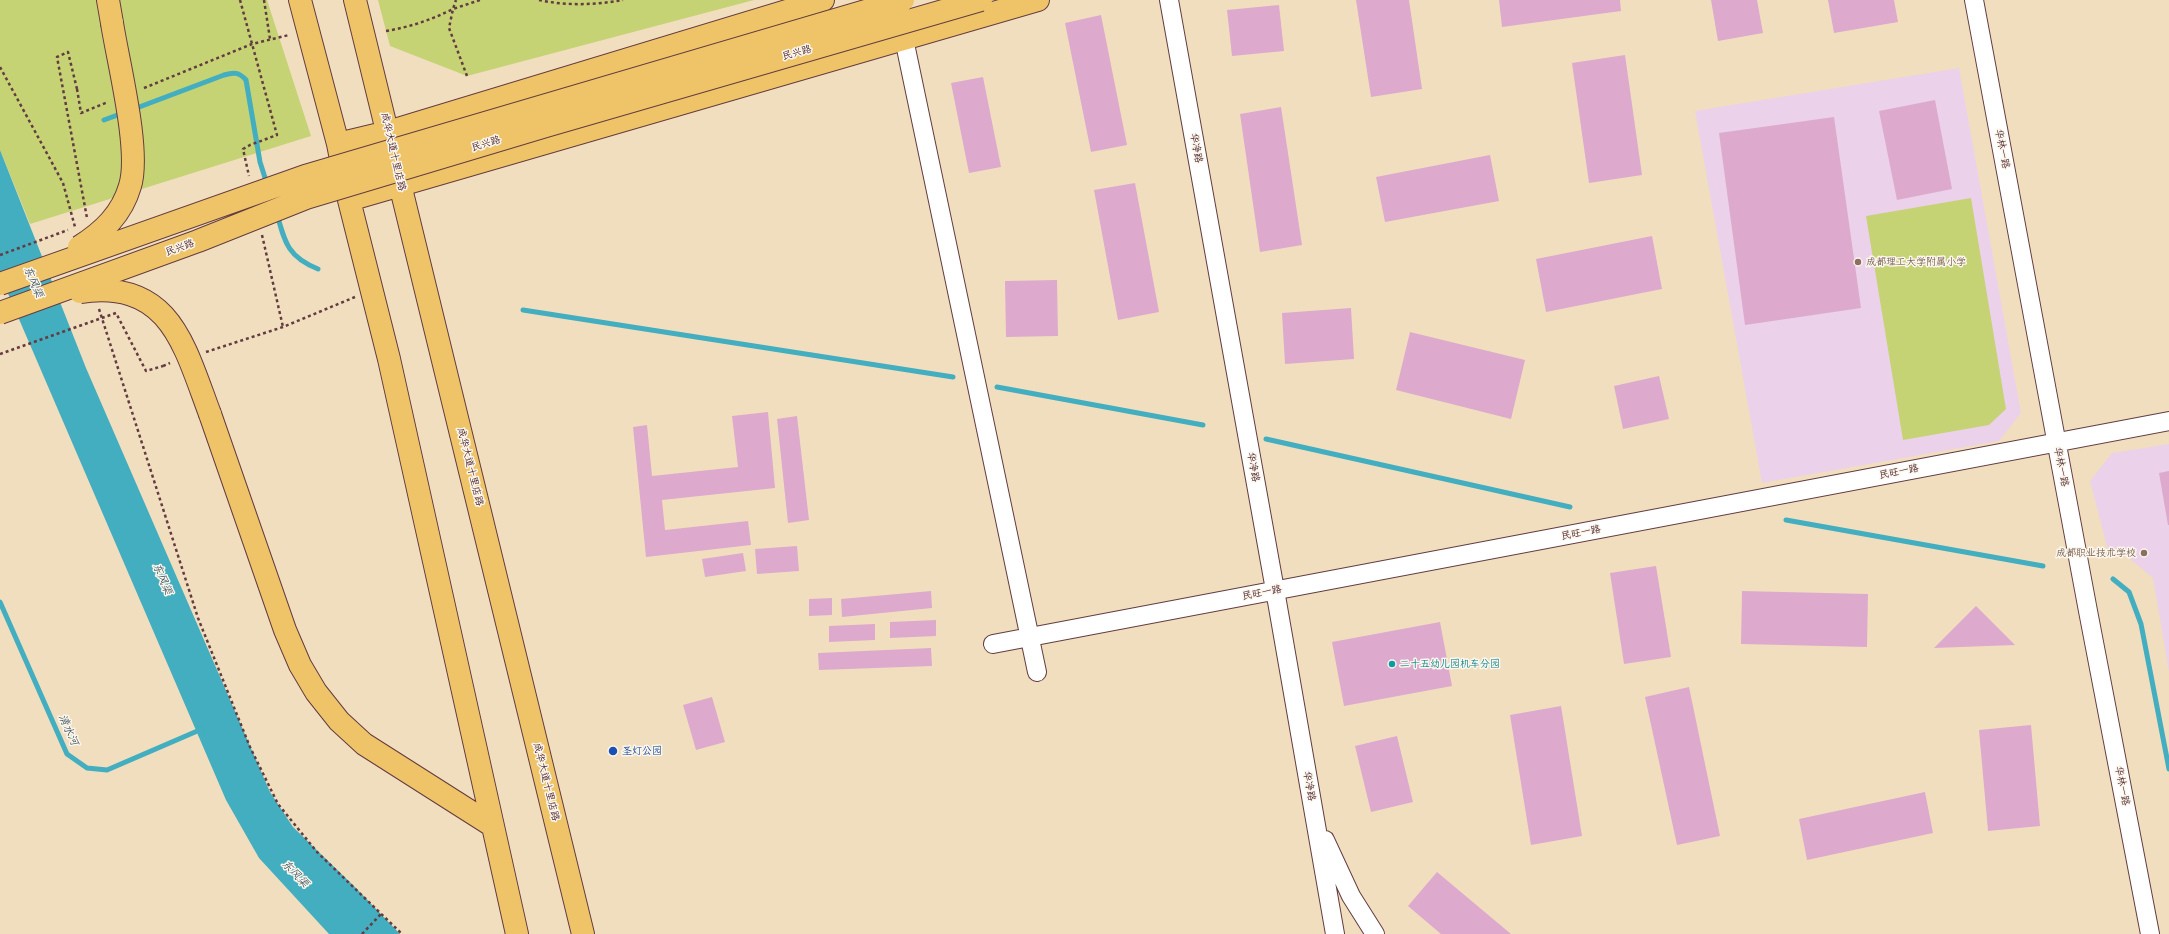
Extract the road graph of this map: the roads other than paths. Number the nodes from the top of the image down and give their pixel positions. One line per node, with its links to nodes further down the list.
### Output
1 (108, 0): 15 (main road, bridge)
2 (300, 0): 12 (main road)
3 (356, 0): 11 (main road, 成华大道十里店路)
4 (823, 0): 11 (main road)
5 (903, 0): 15 (main road, 民兴路, bridge)
6 (981, 0): 17 (main road, 民兴路, bridge)
7 (1038, 0): 10 (main road, 民兴路)
8 (1169, 0): 21 (street, 华净路)
9 (1974, 0): 20 (street, 华林一路)
10 (904, 39): 13 (main road, 民兴路); 22 (street)
11 (388, 132): 12 (main road); 13 (main road, 成华大道十里店路)
12 (338, 144): 14 (main road)
13 (400, 185): 14 (main road, 民兴路); 28 (main road, 成华大道十里店路)
14 (349, 200): 26 (main road)
15 (49, 266): 16 (main road, 民兴路, bridge)
16 (0, 284)
17 (49, 296): 18 (main road, 民兴路, bridge); 26 (main road, bridge)
18 (0, 313)
19 (2169, 421): 20 (street, 民旺一路)
20 (2056, 443): 21 (street, 民旺一路); 31 (street, 华林一路)
21 (1276, 590): 22 (street, 民旺一路); 25 (street, 华净路)
22 (1030, 637): 23 (street, 民旺一路); 24 (street)
23 (993, 644)
24 (1037, 672)
25 (1313, 805): 29 (street, 华净路); 30 (street)
26 (493, 826): 27 (main road)
27 (518, 934)
28 (583, 934)
29 (1335, 934)
30 (1375, 934)
31 (2150, 934)

